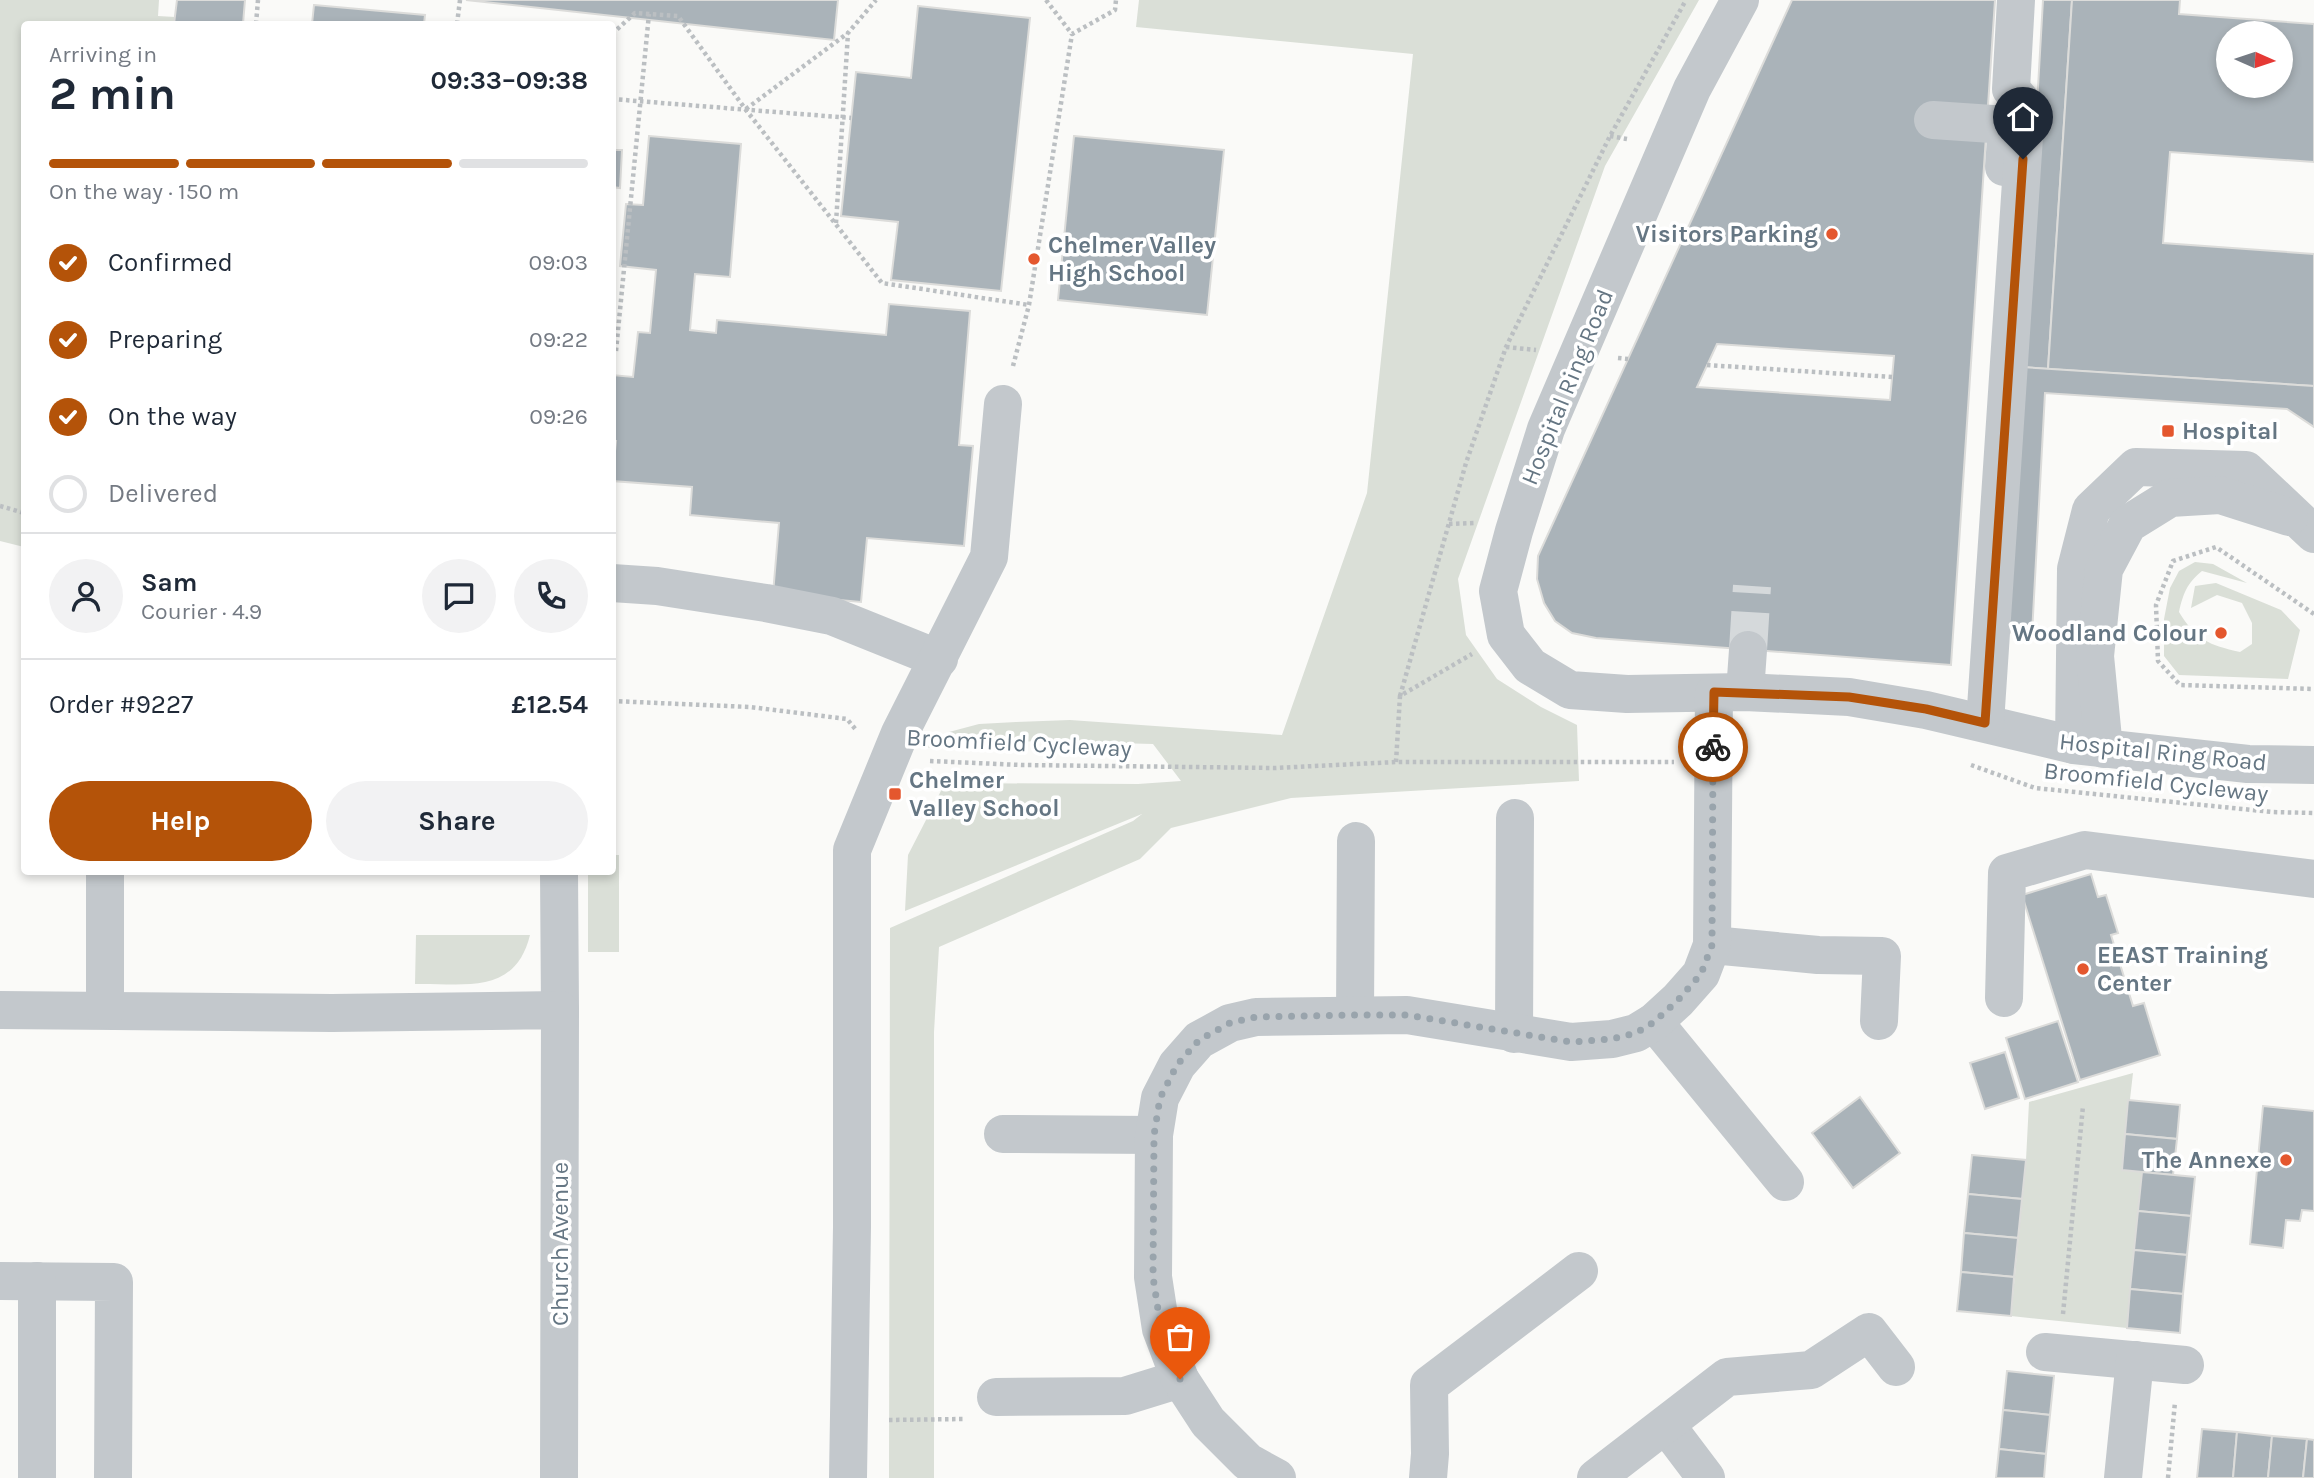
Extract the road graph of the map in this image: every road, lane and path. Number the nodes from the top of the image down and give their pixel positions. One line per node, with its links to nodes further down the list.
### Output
1 (258, 0): 10 (path)
2 (460, 0): 11 (path)
3 (876, 0): 13 (path)
4 (1046, 0): 14 (path)
5 (1116, 0): 14 (path)
6 (1686, 0): 37 (path)
7 (1740, 0): 32 (street, Hospital Ring Road)
8 (2016, 0): 39 (street)
9 (649, 14): 12 (path); 16 (path); 17 (path)
10 (256, 21)
11 (457, 21)
12 (616, 30)
13 (848, 33): 17 (path); 18 (path)
14 (1072, 34): 22 (path)
15 (616, 99): 16 (path)
16 (640, 102): 17 (path); 23 (path)
17 (746, 110): 18 (path); 21 (path)
18 (843, 117): 19 (path); 21 (path)
19 (851, 118)
20 (1933, 120): 39 (street)
21 (836, 224): 22 (path)
22 (1029, 304): 26 (path)
23 (616, 351)
24 (1707, 365): 25 (path)
25 (1892, 377)
26 (1003, 404): 34 (street)
27 (0, 506): 28 (path)
28 (21, 512)
29 (2306, 527): 40 (street)
30 (616, 583): 34 (street)
31 (2314, 614): 35 (path)
32 (1506, 635): 36 (street, Hospital Ring Road); 37 (path)
33 (1759, 651): 36 (street)
34 (939, 659): 41 (street)
35 (2314, 689)
36 (1743, 693): 39 (street, Hospital Ring Road); 44 (street)
37 (1401, 696): 43 (path)
38 (616, 701): 41 (path, Broomfield Cycleway)
39 (1976, 721): 40 (street, Hospital Ring Road)
40 (2089, 747): 45 (street, Hospital Ring Road)
41 (892, 754): 43 (path, Broomfield Cycleway); 73 (street)
42 (1961, 760): 46 (path, Broomfield Cycleway)
43 (1396, 762): 44 (path, Broomfield Cycleway)
44 (1713, 762): 52 (street)
45 (2314, 765)
46 (2314, 813)
47 (1515, 818): 60 (street)
48 (1356, 841): 57 (street)
49 (105, 875): 55 (street)
50 (559, 875): 56 (street, Church Avenue)
51 (2314, 879): 53 (street)
52 (1712, 945): 58 (street); 59 (street)
53 (2004, 998)
54 (0, 1010): 55 (street)
55 (105, 1010): 56 (street)
56 (560, 1010): 78 (street, Church Avenue)
57 (1355, 1015): 60 (street); 63 (street)
58 (1880, 1021)
59 (1654, 1022): 60 (street); 64 (street)
60 (1514, 1034)
61 (2083, 1106): 67 (path)
62 (1003, 1134): 63 (street)
63 (1154, 1135): 71 (street)
64 (1785, 1182)
65 (1578, 1271): 80 (street)
66 (18, 1281): 76 (street); 77 (street)
67 (2052, 1352): 68 (street)
68 (2135, 1360): 69 (street); 83 (street)
69 (2180, 1364): 84 (path)
70 (1896, 1367): 74 (street)
71 (1180, 1379): 72 (street); 75 (street)
72 (996, 1397): 73 (path)
73 (849, 1420): 79 (street)
74 (1665, 1426): 81 (street); 82 (street)
75 (1255, 1473)
76 (37, 1478)
77 (113, 1478)
78 (559, 1478)
79 (848, 1478)
80 (1428, 1478)
81 (1596, 1478)
82 (1706, 1478)
83 (2123, 1478)
84 (2168, 1478)

